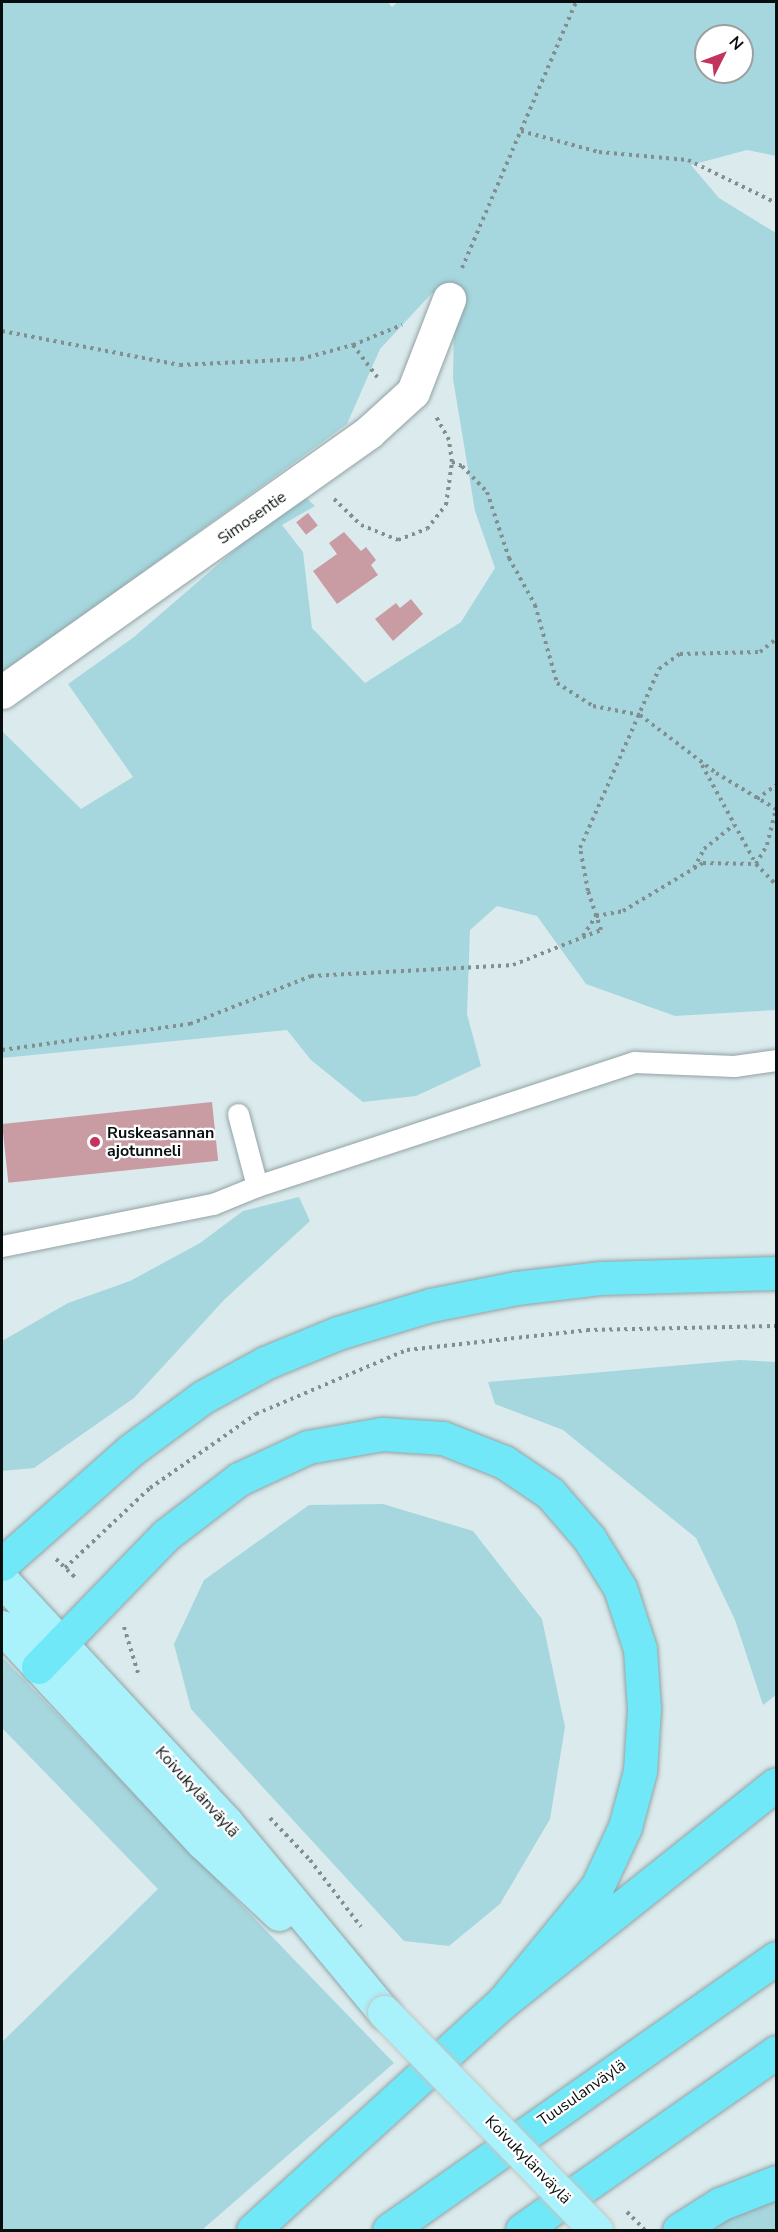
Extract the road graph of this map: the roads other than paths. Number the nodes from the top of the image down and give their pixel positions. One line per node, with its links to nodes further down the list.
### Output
1 (449, 299): 2 (street, Simosentie)
2 (2, 692)
3 (777, 1060): 5 (lane)
4 (238, 1114): 5 (lane)
5 (257, 1186): 6 (lane)
6 (2, 1246)
7 (777, 1273): 8 (highway)
8 (2, 1564)
9 (2, 1580): 11 (main road, Koivukylänväylä)
10 (2, 1626): 11 (main road, Koivukylänväylä)
11 (49, 1655): 14 (highway); 22 (main road, Koivukylänväylä, bridge)
12 (777, 1784): 14 (highway)
13 (777, 1958): 20 (highway, Tuusulanväylä)
14 (503, 2002): 19 (highway)
15 (777, 2052): 21 (highway)
16 (777, 2170): 18 (highway)
17 (777, 2182): 18 (highway)
18 (720, 2204): 23 (highway)
19 (253, 2230)
20 (389, 2230)
21 (522, 2230)
22 (596, 2230)
23 (679, 2230)

